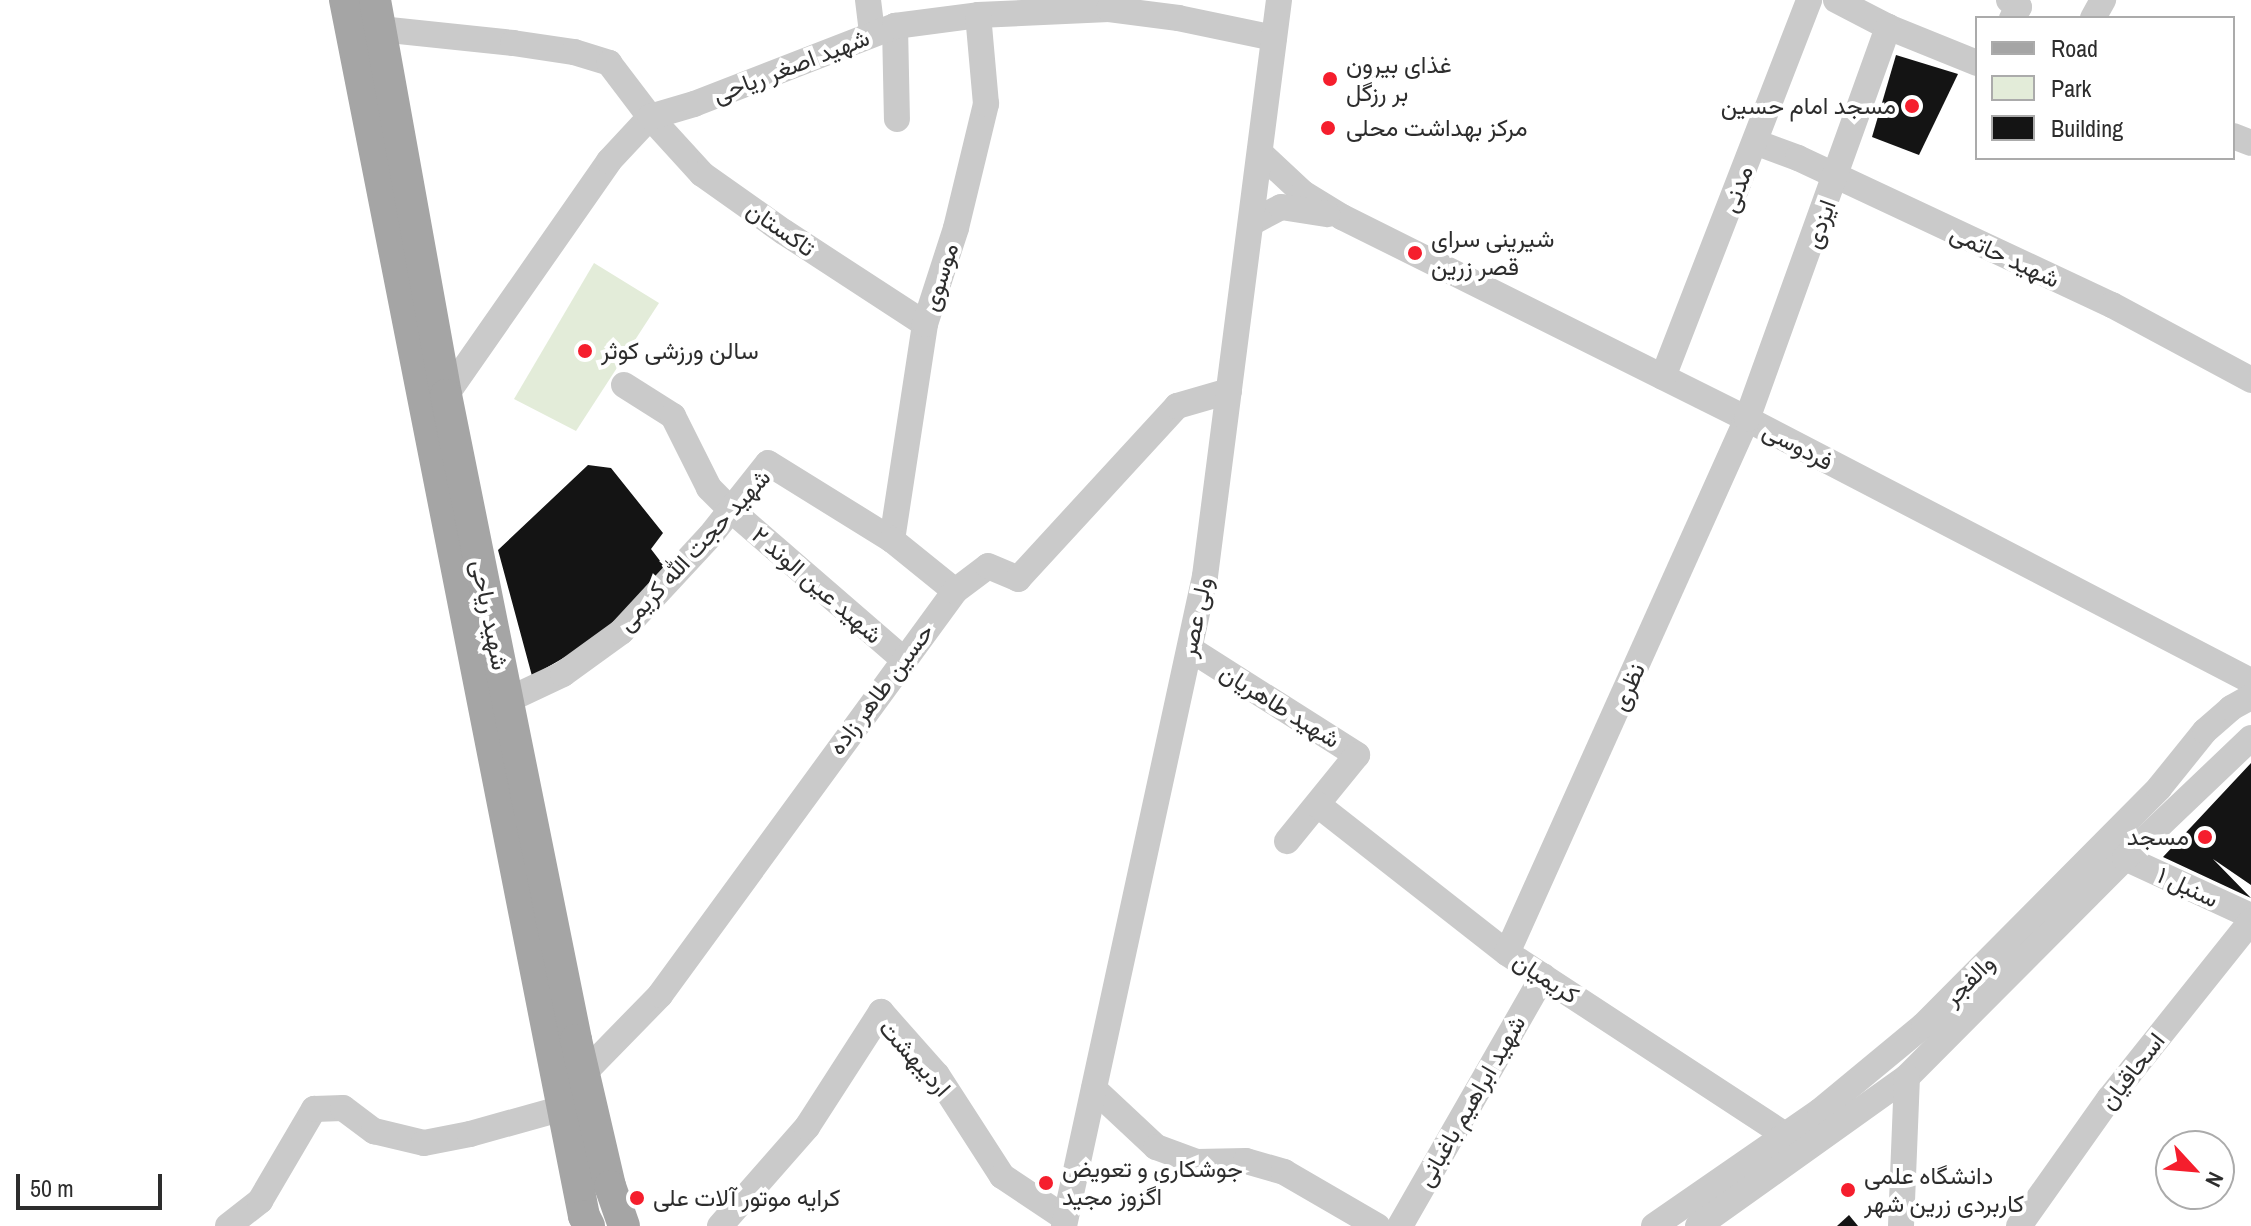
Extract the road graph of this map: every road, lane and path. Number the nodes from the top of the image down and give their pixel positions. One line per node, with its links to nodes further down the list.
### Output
1 (345, 0): 46 (main road, شهید ریاحی)
2 (868, 0): 11 (street)
3 (1279, 0): 12 (street, ولی عصر)
4 (1809, 0): 16 (street, مدنی)
5 (1836, 0): 10 (street)
6 (2009, 0): 9 (street)
7 (377, 14): 14 (street, تاکستان); 26 (main road, شهید ریاحی)
8 (978, 15): 11 (street, شهید اصغر ریاحی); 12 (street, شهید اصغر ریاحی); 21 (street, موسوی)
9 (2013, 16)
10 (1888, 27): 13 (street); 18 (street, ایزدی)
11 (884, 30): 14 (street, شهید اصغر ریاحی); 15 (street)
12 (1274, 38): 17 (street, ولی عصر)
13 (1975, 62)
14 (650, 117): 21 (street, تاکستان); 26 (street)
15 (897, 119)
16 (1755, 142): 18 (street, شهید حاتمی); 22 (street, مدنی)
17 (1260, 153): 19 (street, فردوسی); 20 (street, ولی عصر)
18 (1836, 179): 23 (street, شهید حاتمی); 27 (street, ایزدی)
19 (1342, 217): 20 (street, فردوسی); 22 (street, فردوسی)
20 (1251, 223): 25 (street, ولی عصر)
21 (925, 324): 29 (street, موسوی)
22 (1663, 377): 27 (street, فردوسی)
23 (2251, 380)
24 (624, 385): 28 (street, شهید عین الوند ۲)
25 (1229, 391): 30 (street, حسین طاهر زاده); 31 (street, ولی عصر)
26 (446, 395): 35 (main road, شهید ریاحی)
27 (1747, 419): 33 (street, فردوسی); 41 (street, نظری)
28 (731, 510): 29 (street, شهید حجت الله کریمی); 32 (street, شهید عین الوند ۲); 35 (street, شهید حجت الله کریمی)
29 (892, 540): 30 (street, شهید حجت الله کریمی)
30 (955, 591): 32 (street, حسین طاهر زاده)
31 (1190, 649): 37 (street, شهید طاهریان); 45 (street, ولی عصر)
32 (903, 659): 43 (street, حسین طاهر زاده)
33 (2251, 681)
34 (2251, 697): 47 (street, والفجر)
35 (508, 700): 43 (main road, شهید ریاحی)
36 (2251, 738): 39 (street, والفجر)
37 (1318, 805): 38 (street, شهید طاهریان); 41 (street, کریمیان)
38 (1287, 841)
39 (2125, 858): 40 (street, سنبل ۱); 44 (street, والفجر)
40 (2251, 918): 58 (street, اسحاقیان)
41 (1507, 953): 42 (street, کریمیان)
42 (1543, 976): 47 (street, کریمیان); 54 (street, شهید ابراهیم باغبانی)
43 (584, 1073): 51 (main road, شهید ریاحی)
44 (1907, 1077): 56 (street, والفجر); 57 (street)
45 (1094, 1089): 48 (street, ولی عصر); 53 (street)
46 (563, 1108): 49 (street); 50 (main road, شهید ریاحی)
47 (1785, 1135): 55 (street, والفجر)
48 (1064, 1222): 52 (street, اردیبهشت)
49 (228, 1226)
50 (589, 1226)
51 (624, 1226)
52 (720, 1226)
53 (1377, 1226)
54 (1400, 1226)
55 (1654, 1226)
56 (1698, 1226)
57 (1901, 1226)
58 (2019, 1226)

